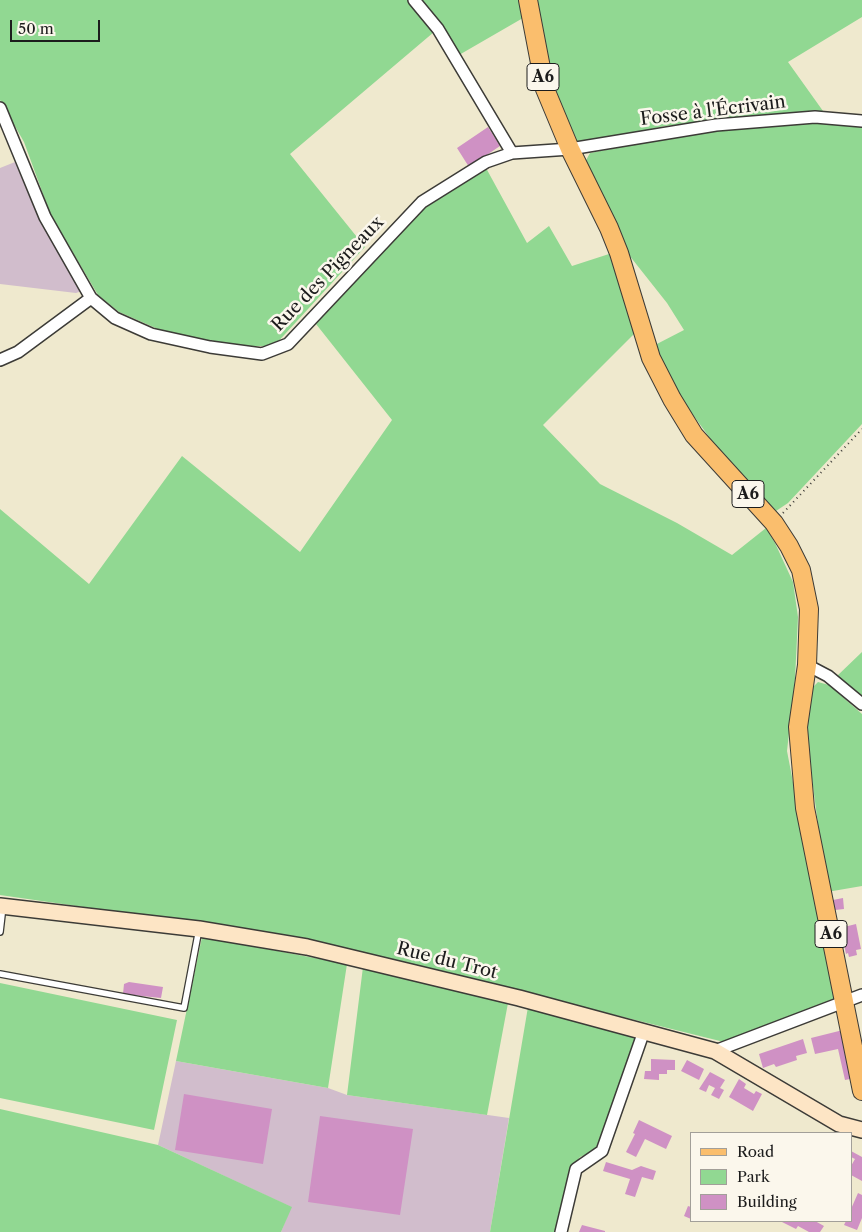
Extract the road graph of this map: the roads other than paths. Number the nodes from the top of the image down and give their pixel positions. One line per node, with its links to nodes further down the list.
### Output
1 (414, 0): 6 (street)
2 (528, 0): 5 (main road, A6)
3 (0, 108): 7 (street)
4 (862, 121): 5 (street, Fosse à l'Écrivain)
5 (570, 149): 6 (street, Rue des Pigneaux); 9 (main road, A6)
6 (512, 153): 7 (street, Rue des Pigneaux)
7 (91, 298): 8 (street)
8 (0, 360)
9 (807, 665): 10 (street); 16 (main road, A6)
10 (862, 704)
11 (1, 906): 12 (main road, Rue du Trot); 13 (lane)
12 (199, 929): 14 (lane); 17 (main road, Rue du Trot)
13 (0, 932)
14 (0, 974)
15 (862, 995): 16 (street)
16 (845, 1001): 18 (street); 19 (main road, A6)
17 (644, 1031): 18 (main road, Rue du Trot); 21 (street)
18 (716, 1051): 20 (main road, Rue du Trot)
19 (862, 1091)
20 (862, 1130)
21 (561, 1232)

